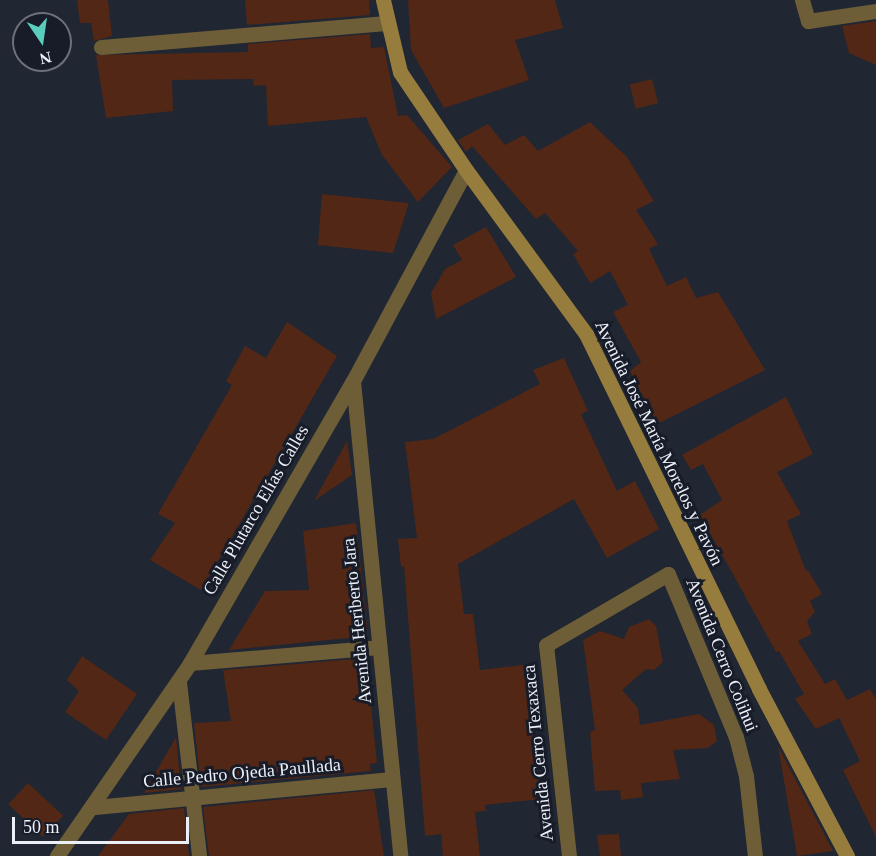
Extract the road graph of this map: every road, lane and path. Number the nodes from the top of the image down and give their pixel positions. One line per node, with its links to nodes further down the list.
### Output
1 (383, 0): 4 (main road, Avenida José María Morelos y Pavón)
2 (802, 0): 3 (street)
3 (876, 11)
4 (386, 23): 5 (street); 6 (main road, Avenida José María Morelos y Pavón)
5 (101, 47)
6 (466, 170): 7 (street, Calle Plutarco Elías Calles); 20 (main road, Avenida José María Morelos y Pavón)
7 (353, 381): 9 (street, Avenida Heriberto Jara); 10 (street, Calle Plutarco Elías Calles)
8 (546, 645): 18 (street, Avenida Cerro Texaxaca); 19 (street, Avenida Cerro Colihui)
9 (379, 647): 10 (street); 12 (street, Avenida Heriberto Jara)
10 (190, 663): 11 (street, Calle Plutarco Elías Calles)
11 (179, 682): 13 (street); 14 (street, Calle Plutarco Elías Calles)
12 (392, 779): 13 (street, Calle Pedro Ojeda Paullada); 17 (street, Avenida Heriberto Jara)
13 (192, 798): 14 (street, Calle Pedro Ojeda Paullada); 16 (street)
14 (95, 807): 15 (street, Calle Plutarco Elías Calles)
15 (57, 856)
16 (199, 856)
17 (400, 856)
18 (569, 856)
19 (754, 856)
20 (847, 856)

